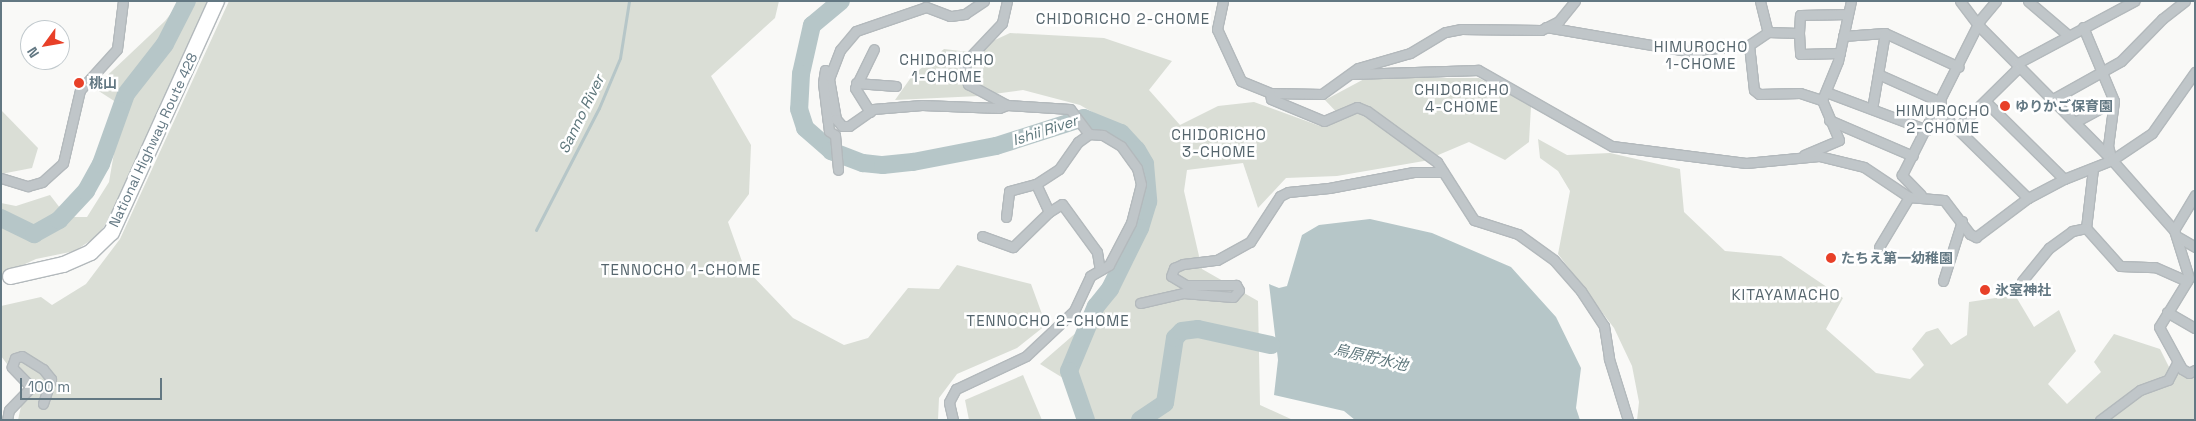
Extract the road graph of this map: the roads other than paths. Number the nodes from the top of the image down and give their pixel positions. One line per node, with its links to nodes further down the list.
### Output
1 (123, 1): 55 (street)
2 (216, 1): 71 (highway, National Highway Route 428)
3 (984, 1): 25 (street)
4 (1007, 1): 40 (street)
5 (1223, 1): 35 (street)
6 (1575, 1): 16 (street)
7 (1760, 1): 18 (street)
8 (1851, 1): 14 (street)
9 (1960, 1): 15 (street)
10 (1996, 1): 15 (street)
11 (2028, 1): 21 (street)
12 (2134, 1): 17 (street)
13 (2186, 1): 29 (street)
14 (1848, 14): 19 (street); 22 (street)
15 (1979, 26): 27 (street); 28 (street)
16 (1546, 27): 23 (street); 30 (street)
17 (2083, 27): 21 (street); 29 (street)
18 (1768, 32): 19 (street); 23 (street)
19 (1799, 33): 26 (street)
20 (1885, 33): 22 (street); 28 (street); 31 (street)
21 (2068, 35): 27 (street)
22 (1843, 36): 26 (street)
23 (1749, 45): 36 (street)
24 (874, 49): 33 (street)
25 (840, 50): 43 (street); 52 (street)
26 (1840, 53): 36 (street)
27 (2018, 63): 37 (street); 39 (street)
28 (1959, 67): 41 (street)
29 (2104, 71): 37 (street); 38 (street)
30 (1351, 74): 35 (street); 50 (street)
31 (1878, 74): 41 (street); 42 (street)
32 (2194, 76): 51 (street)
33 (856, 83): 34 (street); 43 (street)
34 (896, 86)
35 (1270, 93): 54 (street)
36 (1824, 96): 42 (street); 44 (street)
37 (2053, 99): 45 (street)
38 (2114, 100): 45 (street); 51 (street)
39 (1985, 101): 46 (street); 56 (street)
40 (1008, 105): 43 (street); 48 (street)
41 (1939, 106): 46 (street); 47 (street)
42 (1872, 109): 47 (street)
43 (870, 112)
44 (1829, 120): 49 (street); 50 (street)
45 (2075, 122): 51 (street)
46 (1957, 128): 61 (street)
47 (1927, 130): 49 (street)
48 (1088, 132): 57 (street); 70 (street)
49 (1913, 156): 58 (street)
50 (1799, 157): 59 (street)
51 (2112, 160): 53 (street); 66 (street)
52 (838, 168)
53 (2093, 168): 56 (street); 65 (street)
54 (1444, 172): 75 (street); 83 (street)
55 (1, 178)
56 (2064, 179): 61 (street)
57 (1036, 184): 62 (street); 63 (street)
58 (1921, 195): 59 (street); 64 (street)
59 (1909, 196): 69 (street)
60 (2194, 196): 66 (street)
61 (2028, 198): 64 (street)
62 (1049, 212): 67 (street); 70 (street)
63 (1006, 217)
64 (1962, 221): 73 (street)
65 (2086, 228): 72 (street); 74 (street)
66 (2176, 234): 68 (street); 72 (street)
67 (982, 236)
68 (2195, 246)
69 (1879, 247)
70 (1100, 270): 82 (street)
71 (10, 276)
72 (2191, 280): 76 (street)
73 (1943, 281)
74 (2022, 281)
75 (1140, 303)
76 (2167, 312): 77 (street); 78 (street)
77 (2195, 328)
78 (2179, 366): 79 (street); 84 (street)
79 (2195, 370)
80 (43, 404): 81 (street)
81 (7, 420)
82 (953, 420)
83 (1628, 420)
84 (2100, 420)

